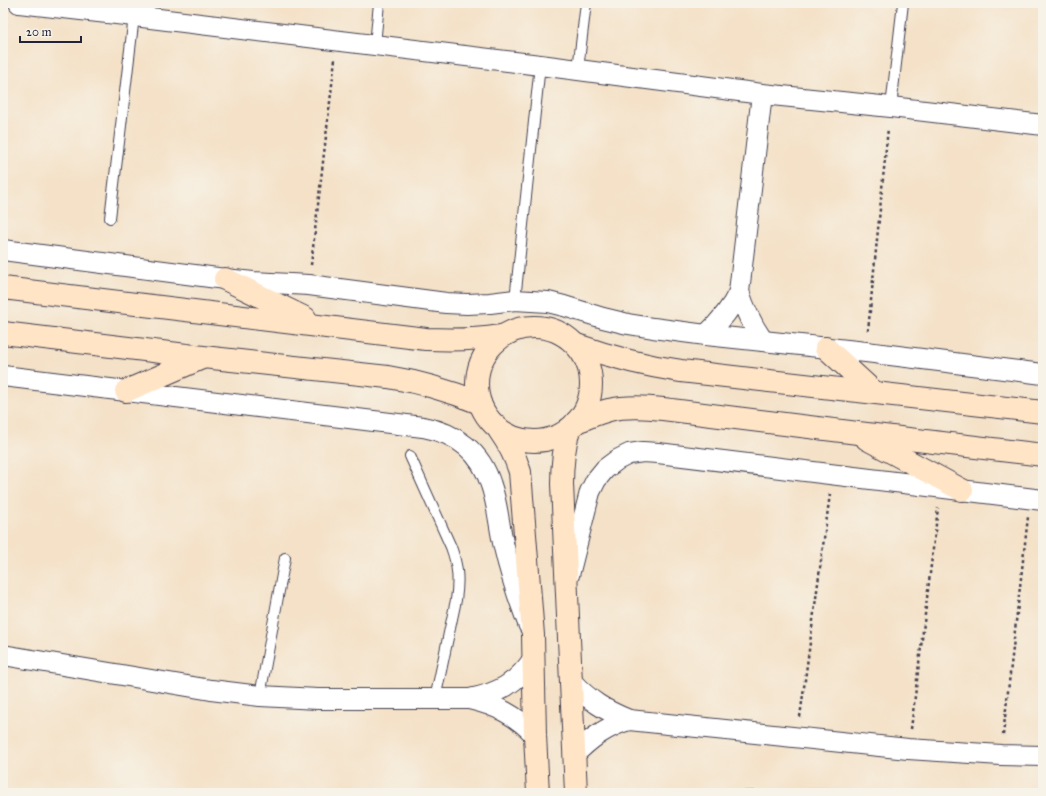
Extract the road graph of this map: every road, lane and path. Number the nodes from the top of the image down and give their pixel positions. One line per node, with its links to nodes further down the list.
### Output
1 (19, 3): 6 (street)
2 (379, 3): 8 (lane)
3 (586, 3): 10 (lane)
4 (903, 3): 12 (lane)
5 (155, 11): 6 (street); 7 (street)
6 (134, 16): 14 (lane)
7 (337, 40): 8 (street); 17 (path)
8 (375, 45): 9 (street)
9 (540, 65): 10 (street); 20 (lane)
10 (578, 69): 11 (street)
11 (762, 94): 12 (street); 19 (street)
12 (890, 107): 13 (street); 28 (path)
13 (1043, 125)
14 (110, 218)
15 (3, 250): 16 (street)
16 (225, 279): 17 (street); 21 (main road)
17 (309, 285): 20 (street)
18 (3, 288): 21 (main road)
19 (739, 292): 23 (street); 25 (street)
20 (515, 300): 23 (street)
21 (321, 326): 24 (main road)
22 (3, 333): 29 (main road)
23 (706, 335): 25 (street)
24 (500, 336): 26 (main road); 34 (main road)
25 (763, 341): 27 (street)
26 (577, 345): 33 (main road); 36 (main road)
27 (826, 348): 28 (street); 33 (main road)
28 (866, 352): 30 (street)
29 (203, 357): 32 (main road); 34 (main road)
30 (1043, 374)
31 (3, 376): 32 (street)
32 (126, 390): 46 (street)
33 (874, 392): 35 (main road)
34 (480, 403): 37 (main road)
35 (1043, 412)
36 (573, 426): 37 (main road); 38 (main road); 45 (main road)
37 (499, 430): 46 (main road)
38 (858, 433): 39 (main road); 42 (main road)
39 (1043, 455)
40 (410, 456): 51 (lane)
41 (833, 474): 42 (street); 45 (street); 55 (path)
42 (951, 489): 43 (street); 56 (path)
43 (1037, 500): 58 (path)
44 (285, 558): 50 (lane)
45 (566, 589): 49 (main road)
46 (533, 635): 48 (main road)
47 (3, 655): 50 (street)
48 (533, 659): 52 (street); 54 (main road)
49 (571, 681): 53 (street); 57 (main road)
50 (260, 696): 51 (street)
51 (435, 699): 52 (street)
52 (469, 699): 54 (street)
53 (629, 720): 55 (street); 57 (street)
54 (535, 735): 60 (main road)
55 (798, 738): 56 (street)
56 (908, 749): 58 (street)
57 (574, 755): 61 (main road)
58 (1000, 755): 59 (street)
59 (1043, 756)
60 (538, 793)
61 (576, 793)

